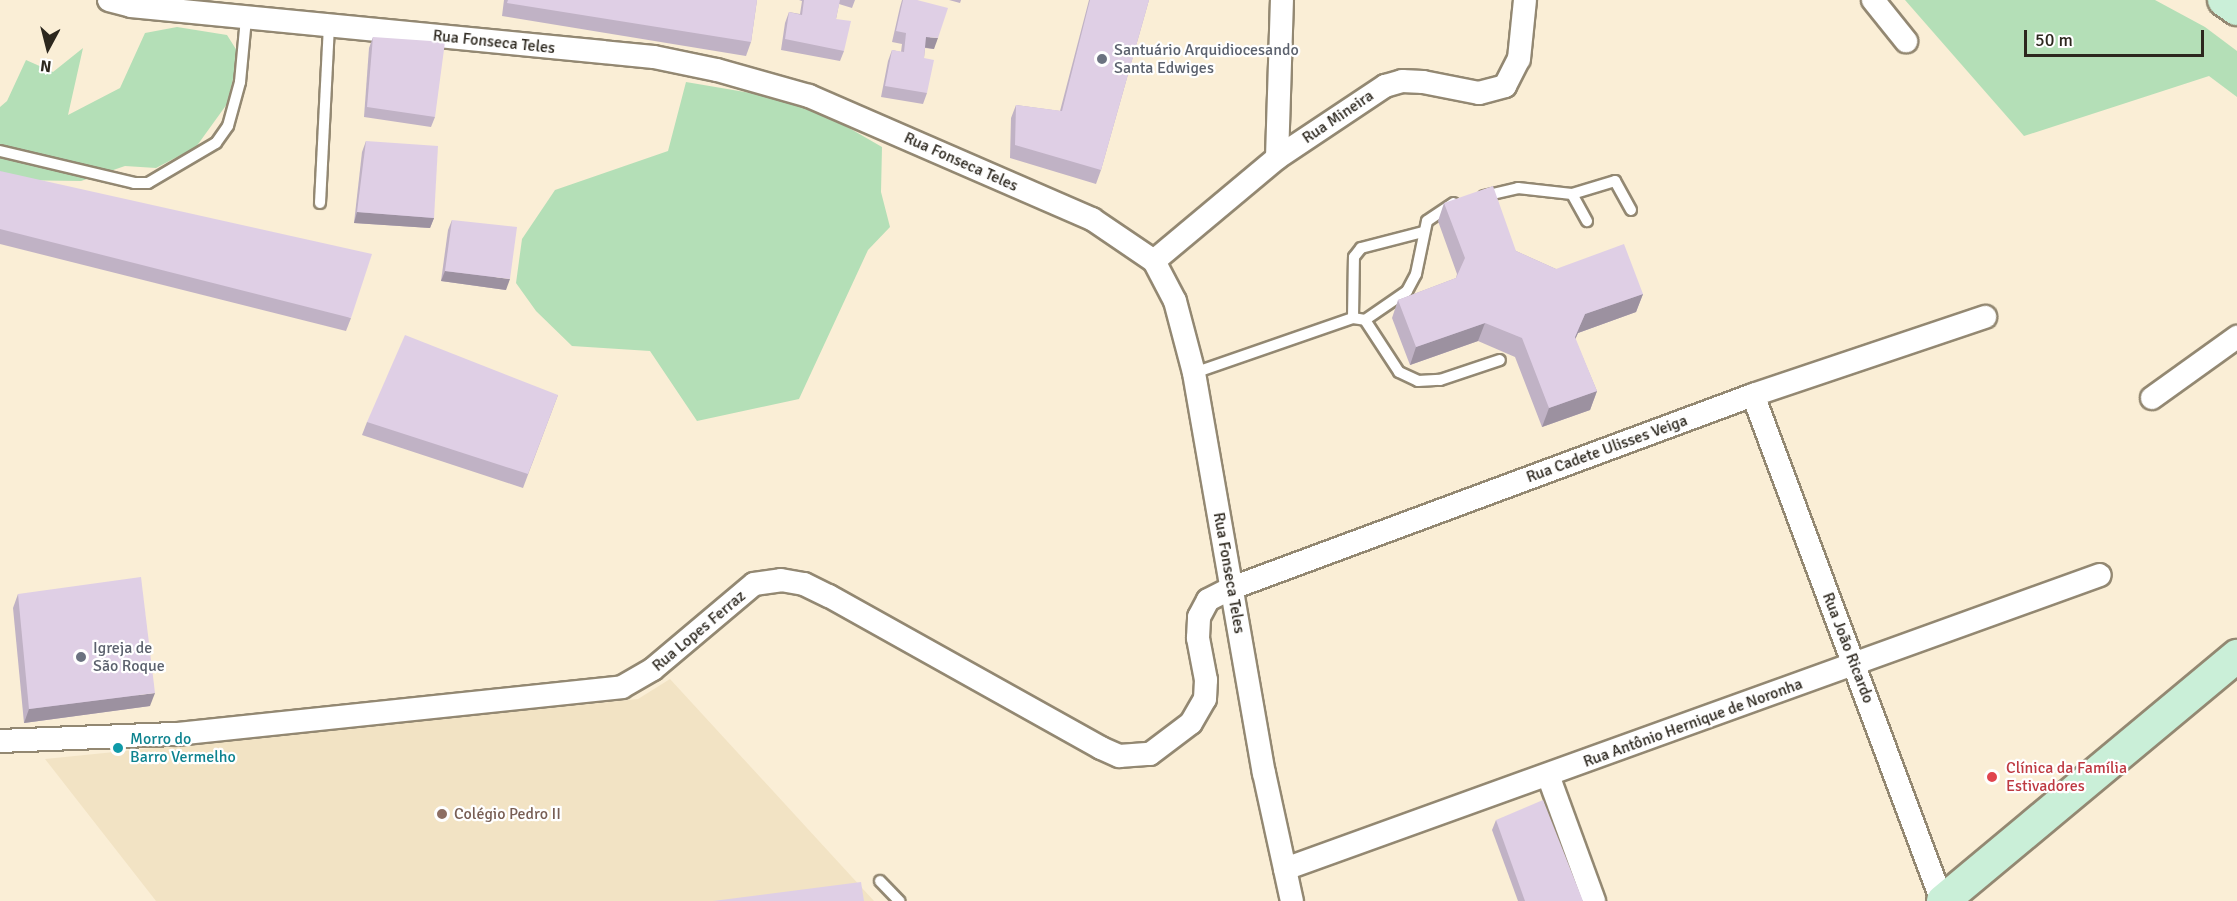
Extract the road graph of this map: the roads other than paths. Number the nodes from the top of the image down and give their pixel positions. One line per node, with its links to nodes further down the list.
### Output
1 (109, 0): 7 (street, Rua Fonseca Teles)
2 (1282, 0): 11 (street)
3 (1525, 0): 11 (street, Rua Mineira)
4 (1873, 0): 9 (street)
5 (2224, 0): 6 (main road)
6 (2237, 9)
7 (246, 18): 8 (street, Rua Fonseca Teles); 10 (lane)
8 (329, 25): 13 (lane); 17 (street, Rua Fonseca Teles)
9 (1906, 42)
10 (0, 151)
11 (1277, 158): 17 (street, Rua Mineira)
12 (1572, 194): 14 (lane); 15 (lane); 16 (lane)
13 (320, 203)
14 (1631, 210)
15 (1587, 221)
16 (1423, 232): 19 (lane); 20 (lane)
17 (1154, 261): 23 (street, Rua Fonseca Teles)
18 (1985, 317): 24 (street, Rua Cadete Ulisses Veiga)
19 (1353, 318): 20 (lane); 23 (lane)
20 (1365, 320): 22 (lane)
21 (2237, 337): 25 (street)
22 (1500, 360)
23 (1194, 373): 27 (street, Rua Fonseca Teles)
24 (1753, 395): 27 (street, Rua Cadete Ulisses Veiga); 29 (street, Rua João Ricardo)
25 (2152, 399)
26 (2100, 575): 29 (street, Rua Antônio Hernique de Noronha)
27 (1232, 588): 30 (street, Rua Lopes Ferraz); 32 (street, Rua Fonseca Teles)
28 (2237, 656): 37 (main road)
29 (1854, 666): 31 (street, Rua Antônio Hernique de Noronha); 37 (street, Rua João Ricardo)
30 (0, 741)
31 (1548, 775): 32 (street, Rua Antônio Hernique de Noronha); 36 (street)
32 (1285, 869): 35 (street, Rua Fonseca Teles)
33 (880, 881): 34 (lane)
34 (899, 901)
35 (1292, 901)
36 (1593, 901)
37 (1943, 901)

